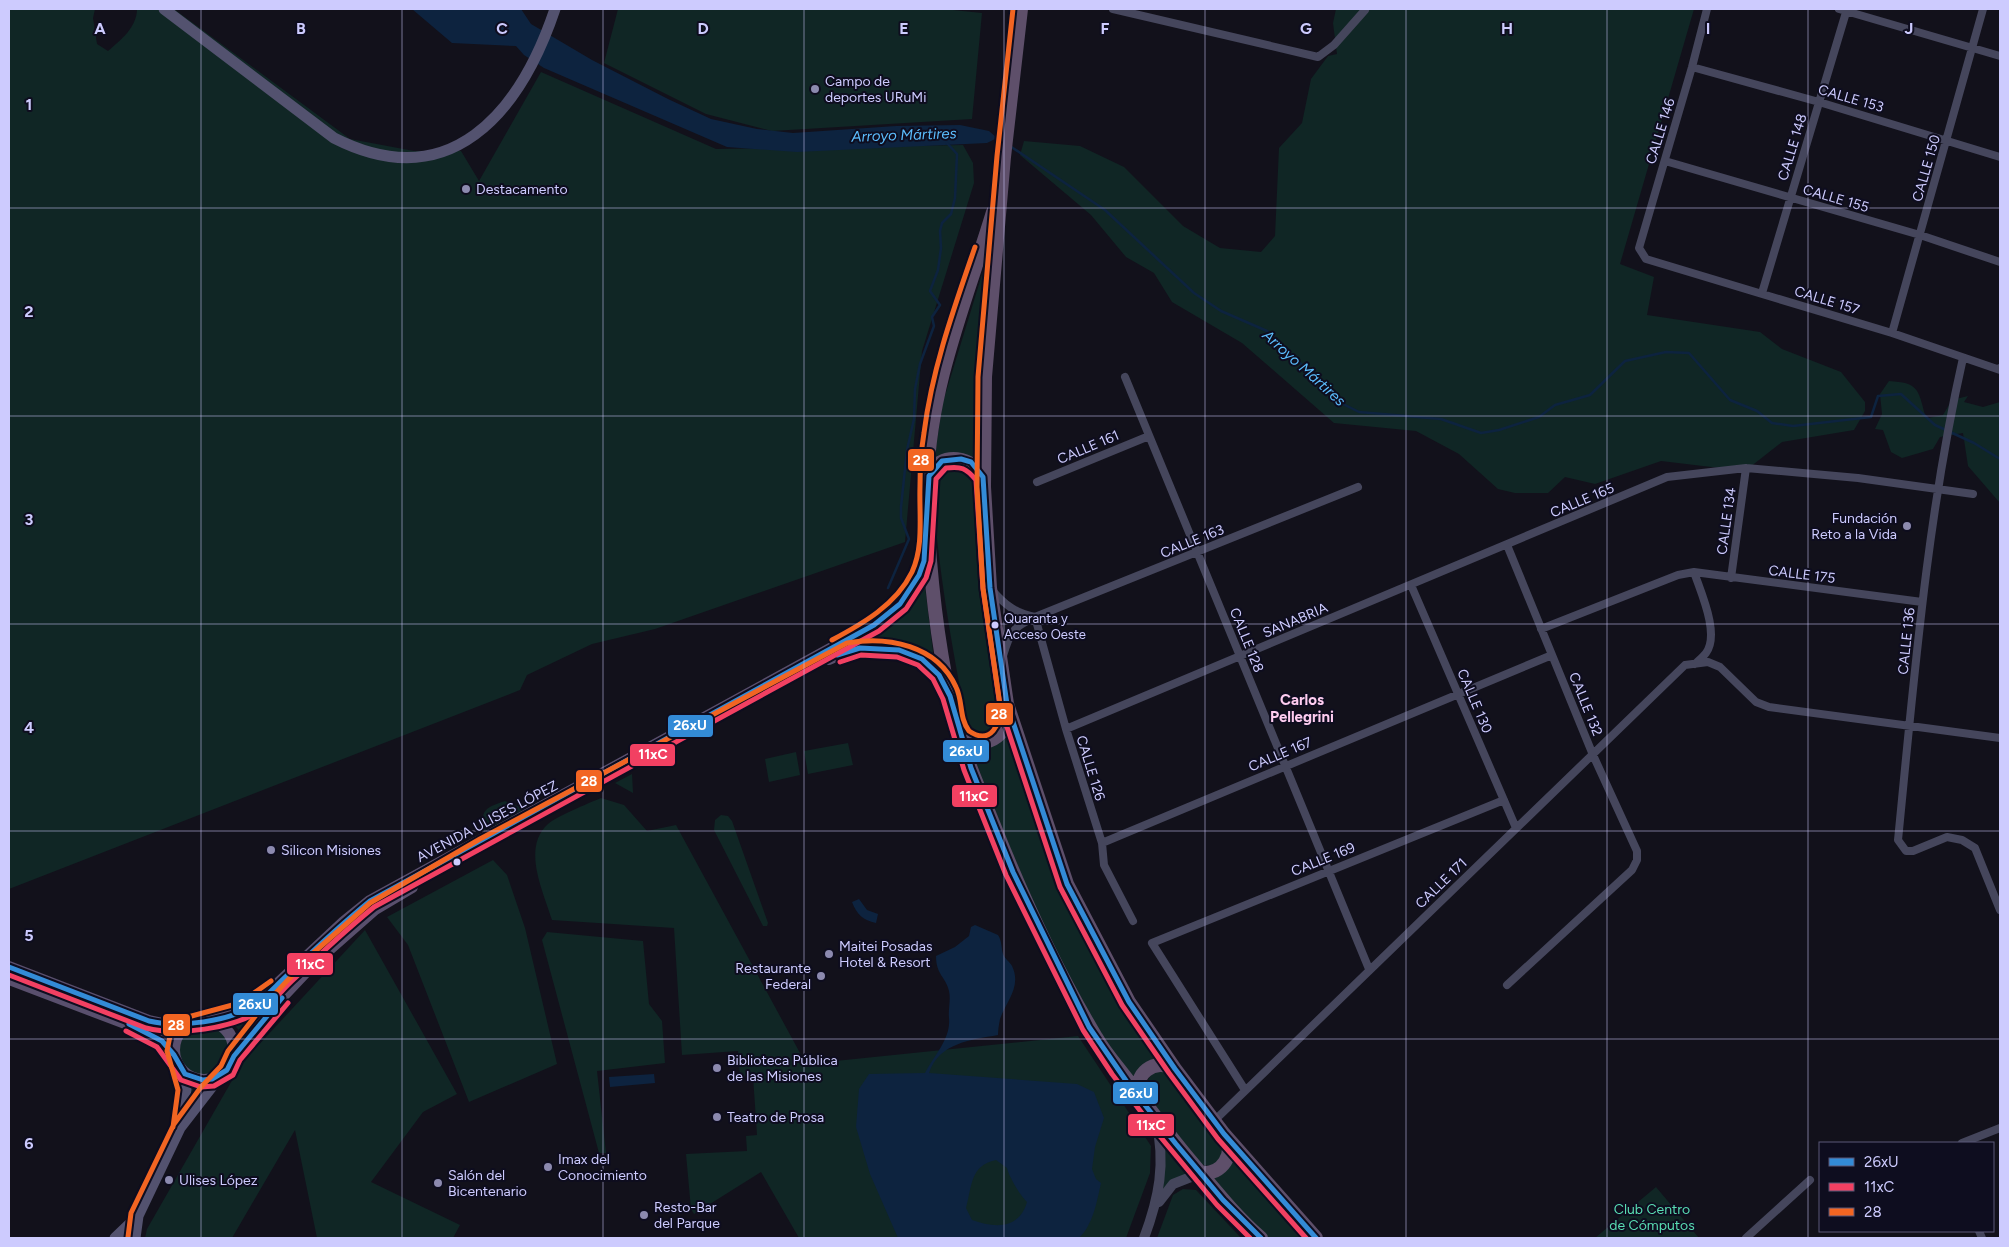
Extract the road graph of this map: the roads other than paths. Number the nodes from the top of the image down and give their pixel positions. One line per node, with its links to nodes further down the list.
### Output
1 (164, 9): 2 (main road)
2 (555, 9)
3 (1021, 9): 16 (highway)
4 (1113, 9): 7 (street)
5 (1707, 9): 11 (street, CALLE 146)
6 (1983, 9): 9 (street, CALLE 150)
7 (1365, 10)
8 (1844, 10): 9 (street); 12 (street, CALLE 148)
9 (1972, 48): 10 (street); 13 (street, CALLE 150)
10 (2000, 56)
11 (1692, 67): 12 (street, CALLE 153); 15 (street, CALLE 146)
12 (1819, 102): 13 (street, CALLE 153); 17 (street, CALLE 148)
13 (1947, 140): 14 (street, CALLE 153); 18 (street, CALLE 150)
14 (2000, 158)
15 (1665, 161): 17 (street, CALLE 155); 19 (street, CALLE 146)
16 (1002, 186): 29 (highway); 30 (highway)
17 (1790, 198): 18 (street, CALLE 155); 21 (street, CALLE 148)
18 (1920, 235): 20 (street, CALLE 155); 22 (street, CALLE 150)
19 (1646, 259): 21 (street, CALLE 157)
20 (2000, 262)
21 (1762, 293): 22 (street, CALLE 157)
22 (1892, 333): 23 (street, CALLE 157)
23 (1962, 358): 24 (street, CALLE 157); 32 (street, CALLE 136)
24 (2000, 369)
25 (1125, 377): 26 (street, CALLE 128)
26 (1149, 436): 28 (street, CALLE 161); 36 (street, CALLE 128)
27 (1746, 468): 32 (street, CALLE 165); 35 (street, CALLE 165); 38 (street, CALLE 134)
28 (1037, 482)
29 (927, 487): 30 (highway); 34 (highway)
30 (984, 487): 40 (highway)
31 (1358, 487): 36 (street, CALLE 163)
32 (1937, 490): 33 (street, CALLE 165); 41 (street, CALLE 136)
33 (1973, 494)
34 (927, 525): 48 (highway); 67 (main road, AVENIDA ULISES LÓPEZ)
35 (1507, 545): 39 (street, SANABRIA); 43 (street, CALLE 132)
36 (1197, 552): 42 (street, CALLE 163); 45 (street, CALLE 128)
37 (1694, 572): 38 (street, CALLE 175); 43 (street, CALLE 175); 46 (street)
38 (1731, 578): 41 (street, CALLE 175)
39 (1411, 585): 45 (street, SANABRIA); 49 (street, CALLE 130)
40 (990, 588): 42 (street); 47 (highway)
41 (1922, 602): 52 (street, CALLE 136)
42 (1035, 617): 47 (street, CALLE 163); 53 (street, CALLE 126)
43 (1541, 629): 44 (street, CALLE 132)
44 (1552, 655): 49 (street, CALLE 167); 55 (street, CALLE 132)
45 (1240, 656): 53 (street, SANABRIA); 56 (street, CALLE 128)
46 (1694, 664): 52 (street); 55 (street, CALLE 171)
47 (1000, 666): 50 (highway)
48 (949, 690): 51 (highway); 69 (main road, AVENIDA ULISES LÓPEZ)
49 (1458, 693): 56 (street, CALLE 167); 57 (street, CALLE 130)
50 (1007, 704): 51 (highway); 71 (highway)
51 (956, 723): 74 (highway)
52 (1909, 727): 54 (street); 61 (street, CALLE 136)
53 (1066, 729): 59 (street, CALLE 126)
54 (2000, 738)
55 (1593, 755): 58 (street, CALLE 171); 66 (street, CALLE 132)
56 (1285, 765): 59 (street, CALLE 167); 60 (street, CALLE 128)
57 (1504, 800): 58 (street, CALLE 130); 60 (street, CALLE 169)
58 (1516, 828): 64 (street, CALLE 171)
59 (1102, 843): 62 (street, CALLE 126)
60 (1329, 870): 64 (street, CALLE 128); 73 (street, CALLE 169)
61 (2000, 910)
62 (1134, 921)
63 (9, 967): 68 (main road)
64 (1369, 969): 73 (street, CALLE 171)
65 (9, 978): 70 (main road)
66 (1507, 985)
67 (210, 1020): 68 (main road); 69 (main road)
68 (186, 1025): 70 (main road)
69 (234, 1056): 72 (main road)
70 (177, 1061): 72 (main road); 77 (main road)
71 (1175, 1069): 74 (highway); 76 (highway)
72 (221, 1075): 77 (main road)
73 (1246, 1090): 76 (street, CALLE 171)
74 (1142, 1099): 75 (highway)
75 (1156, 1120): 81 (highway); 83 (street)
76 (1214, 1120): 79 (highway)
77 (180, 1128): 84 (main road)
78 (2000, 1128): 80 (street)
79 (1224, 1134): 81 (highway); 89 (highway)
80 (1965, 1142)
81 (1200, 1173): 83 (street); 88 (highway)
82 (1810, 1180): 90 (street)
83 (1155, 1207): 87 (street)
84 (138, 1216): 85 (main road); 86 (main road)
85 (115, 1238)
86 (135, 1238)
87 (1144, 1238)
88 (1262, 1238)
89 (1316, 1238)
90 (1746, 1238)

